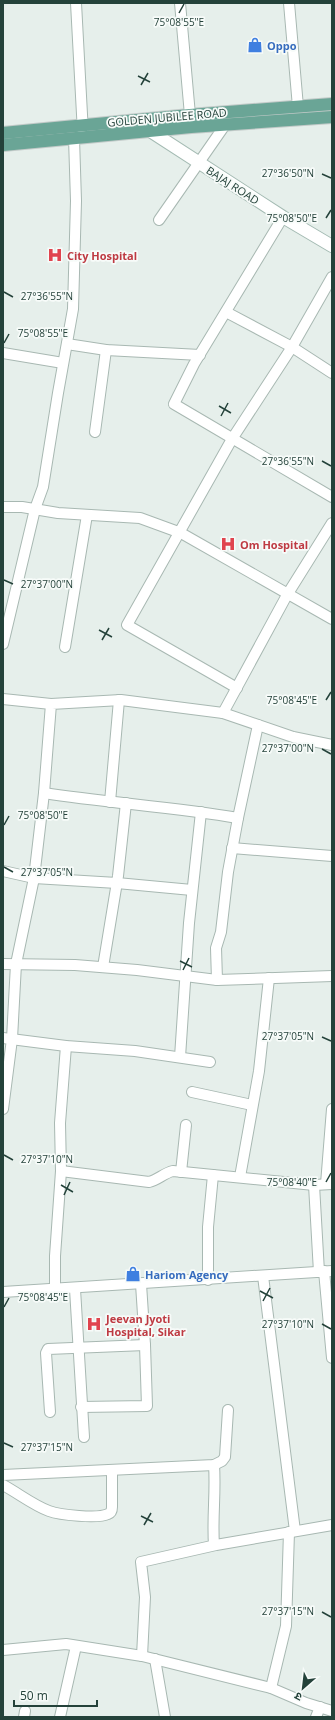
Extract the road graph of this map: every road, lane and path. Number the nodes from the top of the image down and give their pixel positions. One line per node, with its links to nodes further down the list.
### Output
1 (76, 3): 9 (street)
2 (180, 3): 6 (street)
3 (289, 3): 5 (street)
4 (332, 104): 5 (main road, GOLDEN JUBILEE ROAD)
5 (298, 107): 6 (main road, GOLDEN JUBILEE ROAD)
6 (190, 115): 8 (main road, GOLDEN JUBILEE ROAD)
7 (332, 117): 10 (main road)
8 (135, 120): 9 (main road, GOLDEN JUBILEE ROAD); 11 (street, BAJAJ ROAD)
9 (82, 124): 12 (main road, GOLDEN JUBILEE ROAD); 13 (street)
10 (225, 125): 11 (main road); 15 (street)
11 (150, 131): 13 (main road); 15 (street, BAJAJ ROAD)
12 (3, 133)
13 (78, 137): 14 (main road); 21 (street)
14 (3, 145)
15 (199, 163): 16 (street, BAJAJ ROAD); 17 (street)
16 (283, 217): 18 (street, BAJAJ ROAD); 20 (street)
17 (159, 220)
18 (332, 246)
19 (332, 277): 22 (street)
20 (226, 312): 22 (street); 25 (street)
21 (67, 344): 23 (street); 26 (street)
22 (292, 347): 27 (street); 29 (street)
23 (106, 350): 25 (street); 28 (street)
24 (3, 353): 26 (street)
25 (200, 355): 29 (street)
26 (63, 363): 32 (street)
27 (332, 373)
28 (95, 432)
29 (232, 439): 30 (street); 35 (street)
30 (332, 497)
31 (3, 507): 32 (street)
32 (35, 509): 33 (street); 38 (street)
33 (87, 515): 35 (street); 40 (street)
34 (332, 522): 36 (street)
35 (181, 532): 36 (street); 41 (street)
36 (287, 595): 37 (street); 41 (street)
37 (332, 619)
38 (5, 627): 39 (street)
39 (3, 644)
40 (65, 646)
41 (237, 688): 45 (street)
42 (3, 699): 44 (street)
43 (119, 700): 44 (street); 45 (street); 49 (street)
44 (51, 704): 48 (street)
45 (223, 713): 46 (street)
46 (258, 725): 47 (street); 52 (street)
47 (332, 745)
48 (44, 793): 49 (street); 56 (street)
49 (110, 802): 50 (street)
50 (126, 803): 51 (street); 57 (street)
51 (201, 812): 52 (street); 58 (street)
52 (238, 818): 53 (street)
53 (232, 848): 54 (street); 65 (street)
54 (332, 856)
55 (3, 871): 56 (street)
56 (34, 878): 57 (street); 60 (street)
57 (117, 883): 58 (street); 61 (street)
58 (192, 890): 62 (street)
59 (3, 964): 60 (street)
60 (16, 964): 61 (street); 66 (street)
61 (104, 967): 62 (street)
62 (186, 976): 65 (street); 68 (street)
63 (332, 976): 64 (street)
64 (270, 978): 65 (street); 71 (street)
65 (217, 980)
66 (8, 1039): 67 (street); 72 (street)
67 (66, 1046): 68 (street); 75 (street)
68 (180, 1057): 69 (street)
69 (210, 1062)
70 (192, 1092): 71 (street)
71 (252, 1105): 78 (street)
72 (3, 1109)
73 (332, 1109): 79 (street)
74 (186, 1125): 76 (street)
75 (61, 1171): 76 (street); 86 (street)
76 (181, 1172): 77 (street)
77 (213, 1175): 78 (street); 83 (street)
78 (240, 1177): 80 (street)
79 (329, 1184): 80 (street)
80 (314, 1185): 81 (street)
81 (325, 1272): 82 (street); 90 (street)
82 (263, 1276): 83 (street); 100 (street)
83 (208, 1280): 84 (street)
84 (141, 1284): 85 (street); 88 (street)
85 (75, 1288): 86 (street); 89 (street)
86 (55, 1290): 87 (street)
87 (3, 1292)
88 (145, 1345): 89 (street); 91 (street)
89 (79, 1349): 91 (street); 93 (street)
90 (332, 1358)
91 (81, 1407): 94 (street)
92 (228, 1410): 95 (street)
93 (50, 1412)
94 (84, 1437)
95 (214, 1465): 96 (street); 101 (street)
96 (112, 1470): 97 (street); 98 (street)
97 (3, 1476)
98 (3, 1485)
99 (332, 1525): 100 (street)
100 (292, 1532): 101 (street); 106 (street)
101 (214, 1545): 104 (street)
102 (76, 1646): 103 (street); 104 (street); 109 (street)
103 (3, 1650)
104 (142, 1656): 105 (street)
105 (155, 1659): 106 (street); 110 (street)
106 (271, 1688): 107 (street)
107 (320, 1707): 108 (street); 111 (street)
108 (332, 1711)
109 (60, 1717)
110 (165, 1717)
111 (316, 1717)

